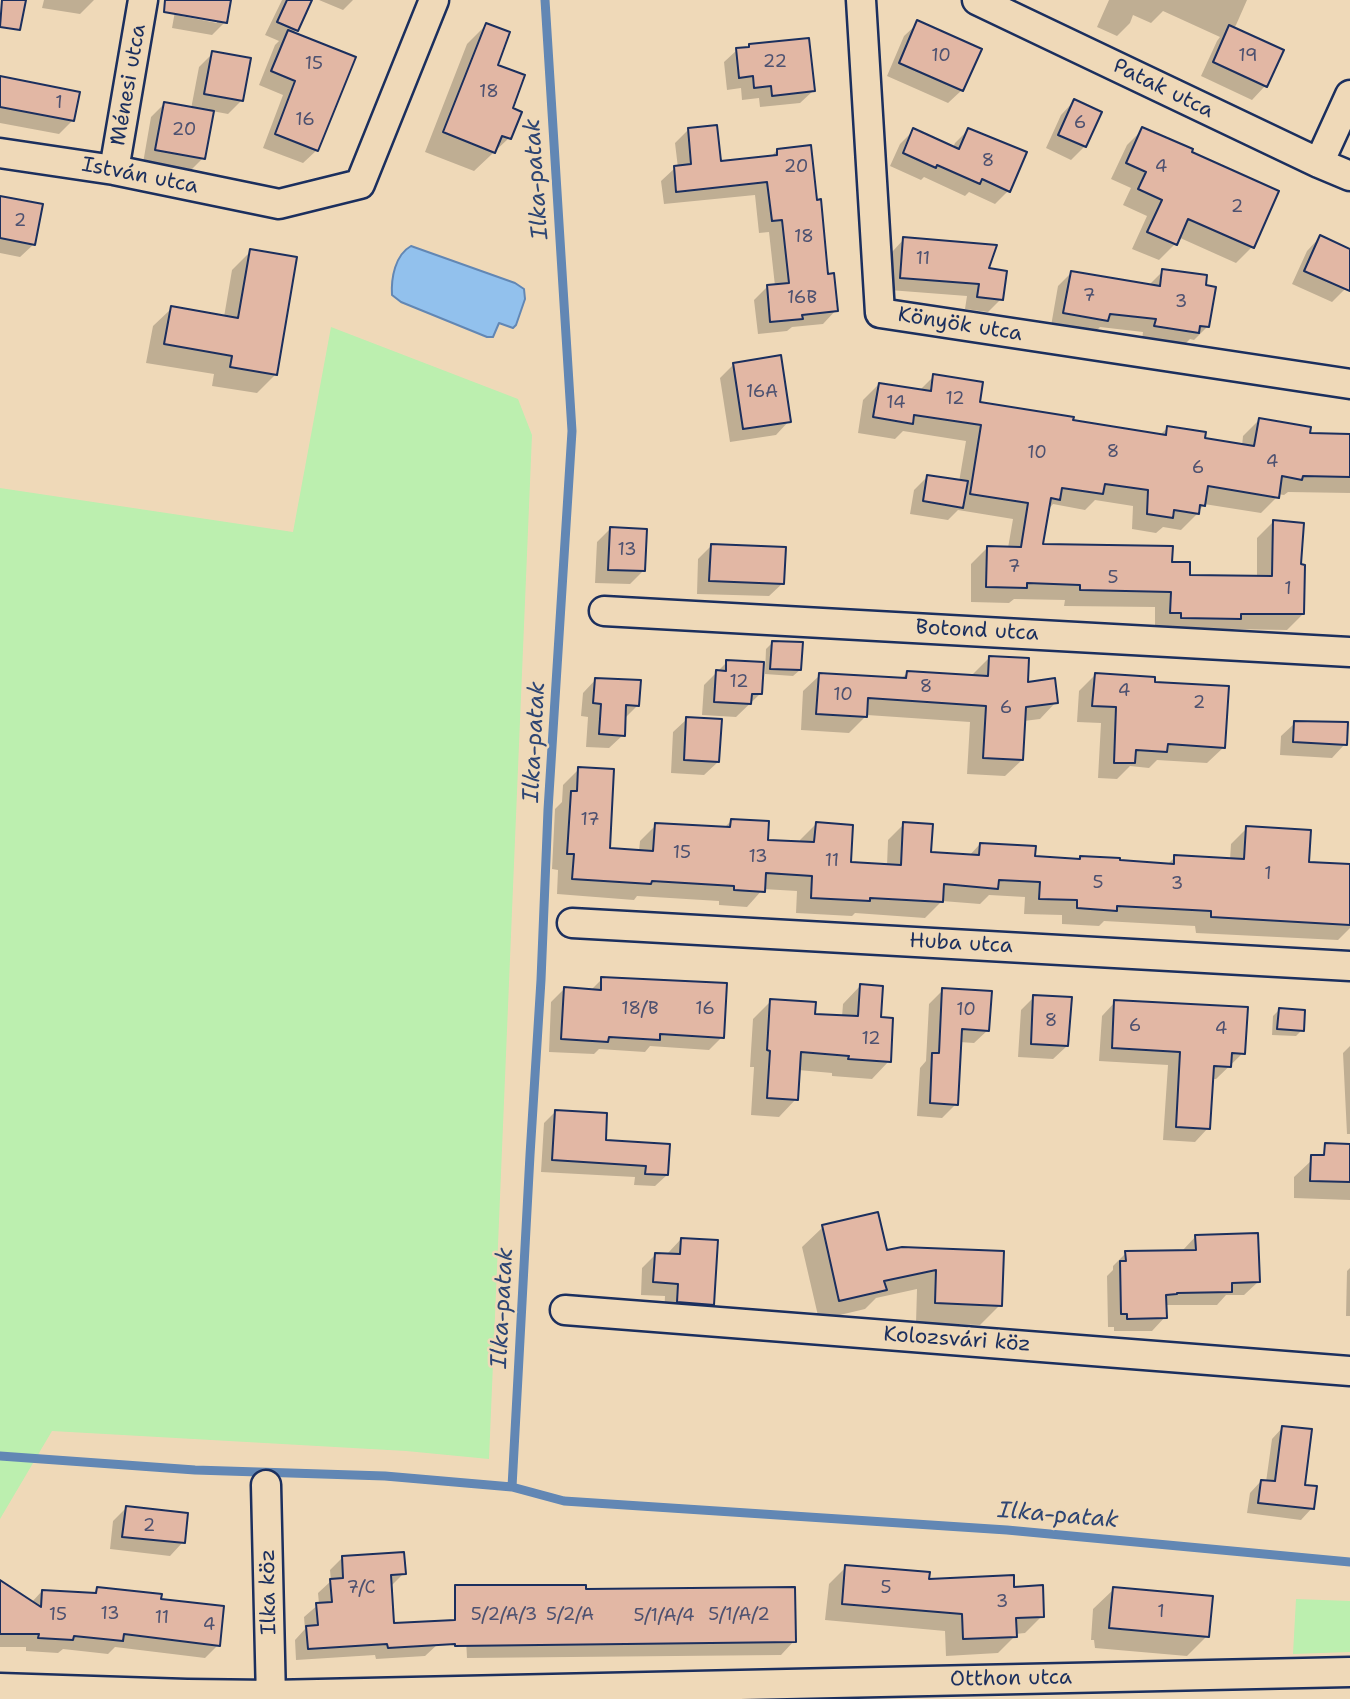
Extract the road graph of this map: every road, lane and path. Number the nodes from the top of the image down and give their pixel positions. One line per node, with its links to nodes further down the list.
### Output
1 (143, 0): 8 (street, Ménesi utca)
2 (434, 0): 8 (street, István utca)
3 (861, 0): 10 (street, Könyök utca)
4 (977, 0): 7 (street, Patak utca)
5 (1350, 95): 7 (street)
6 (0, 153): 8 (street, István utca)
7 (1319, 163): 9 (street, Patak utca)
8 (114, 170)
9 (1350, 176)
10 (1350, 384)
11 (604, 611): 12 (street, Botond utca)
12 (1350, 652)
13 (572, 923): 14 (street, Huba utca)
14 (1350, 966)
15 (565, 1310): 16 (street, Kolozsvári köz)
16 (1350, 1371)
17 (266, 1485): 20 (street, Ilka köz)
18 (1350, 1672): 20 (street, Otthon utca)
19 (0, 1688): 20 (street, Otthon utca)
20 (271, 1697)

